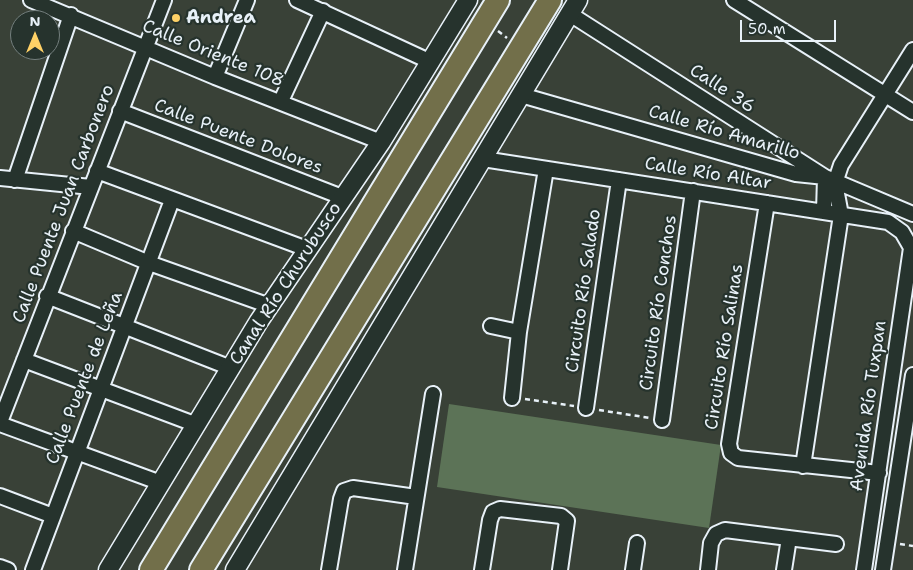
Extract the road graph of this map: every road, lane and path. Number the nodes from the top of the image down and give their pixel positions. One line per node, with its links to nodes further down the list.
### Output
1 (31, 0): 11 (street, Calle Oriente 108)
2 (164, 0): 12 (street, Calle Puente Juan Carbonero)
3 (247, 0): 15 (street)
4 (468, 0): 14 (street, Canal Río Churubusco)
5 (498, 0): 70 (main road, Canal Río Churubusco)
6 (550, 0): 71 (main road)
7 (734, 0): 16 (street)
8 (304, 1): 10 (street)
9 (574, 7): 17 (street); 28 (street, Calle 36)
10 (323, 11): 14 (street); 18 (street)
11 (71, 15): 12 (street, Calle Oriente 108); 26 (street)
12 (144, 47): 15 (street, Calle Oriente 108); 19 (street, Calle Puente Juan Carbonero)
13 (913, 50): 16 (street)
14 (431, 62): 21 (street, Canal Río Churubusco)
15 (214, 77): 18 (street, Calle Oriente 108)
16 (884, 94): 20 (street); 28 (street)
17 (521, 95): 22 (street); 28 (street, Calle Río Amarillo)
18 (281, 101): 21 (street, Calle Oriente 108)
19 (120, 111): 24 (street, Calle Puente Juan Carbonero); 31 (street, Calle Puente Dolores)
20 (913, 112)
21 (381, 142): 31 (street, Canal Río Churubusco)
22 (483, 159): 23 (street, Calle Río Altar); 72 (street)
23 (546, 169): 27 (street, Calle Río Altar); 45 (street)
24 (98, 171): 29 (street, Calle Puente Juan Carbonero); 32 (street)
25 (0, 178): 26 (street)
26 (15, 180): 29 (street)
27 (619, 180): 30 (street, Calle Río Altar); 52 (street, Circuito Río Salado)
28 (830, 180): 34 (street); 35 (street, Calle Río Amarillo); 36 (street)
29 (91, 187): 37 (street, Calle Puente Juan Carbonero)
30 (693, 191): 33 (street, Calle Río Altar); 53 (street, Circuito Río Conchos)
31 (342, 198): 38 (street, Canal Río Churubusco)
32 (172, 200): 38 (street); 40 (street, Calle Puente de Leña)
33 (767, 203): 34 (street, Calle Río Altar); 57 (street, Circuito Río Salinas)
34 (824, 212): 36 (street, Calle Río Altar)
35 (913, 214)
36 (841, 215): 39 (street, Calle Río Altar); 57 (street)
37 (72, 231): 40 (street); 41 (street, Calle Puente Juan Carbonero)
38 (307, 249): 42 (street, Canal Río Churubusco)
39 (912, 249): 58 (street, Avenida Río Tuxpan)
40 (149, 263): 42 (street); 43 (street, Calle Puente de Leña)
41 (47, 296): 43 (street); 46 (street, Calle Puente Juan Carbonero)
42 (270, 306): 47 (street, Canal Río Churubusco)
43 (125, 326): 47 (street); 49 (street, Calle Puente de Leña)
44 (492, 326): 45 (street)
45 (519, 332): 51 (street)
46 (24, 360): 49 (street); 54 (street, Calle Puente Juan Carbonero)
47 (231, 368): 55 (street, Canal Río Churubusco)
48 (913, 375): 81 (street)
49 (102, 389): 55 (street); 56 (street, Calle Puente de Leña)
50 (433, 394): 61 (street)
51 (512, 398)
52 (586, 408)
53 (662, 420)
54 (0, 423): 56 (street)
55 (197, 425): 59 (street, Canal Río Churubusco)
56 (77, 453): 59 (street); 62 (street, Calle Puente de Leña)
57 (803, 466): 58 (street, Circuito Río Salinas)
58 (879, 473): 80 (street, Avenida Río Tuxpan)
59 (161, 483): 69 (street, Canal Río Churubusco)
60 (0, 496): 62 (street)
61 (416, 496): 73 (street); 74 (street)
62 (52, 516): 68 (street, Calle Puente de Leña)
63 (789, 538): 65 (street); 78 (street); 79 (street)
64 (637, 543): 77 (street)
65 (836, 544)
66 (0, 567): 67 (street)
67 (8, 570)
68 (33, 570)
69 (108, 570)
70 (151, 570)
71 (201, 570)
72 (235, 570)
73 (330, 570)
74 (404, 570)
75 (482, 570): 76 (street)
76 (560, 570)
77 (633, 570)
78 (708, 570)
79 (784, 570)
80 (864, 570)
81 (883, 570)

